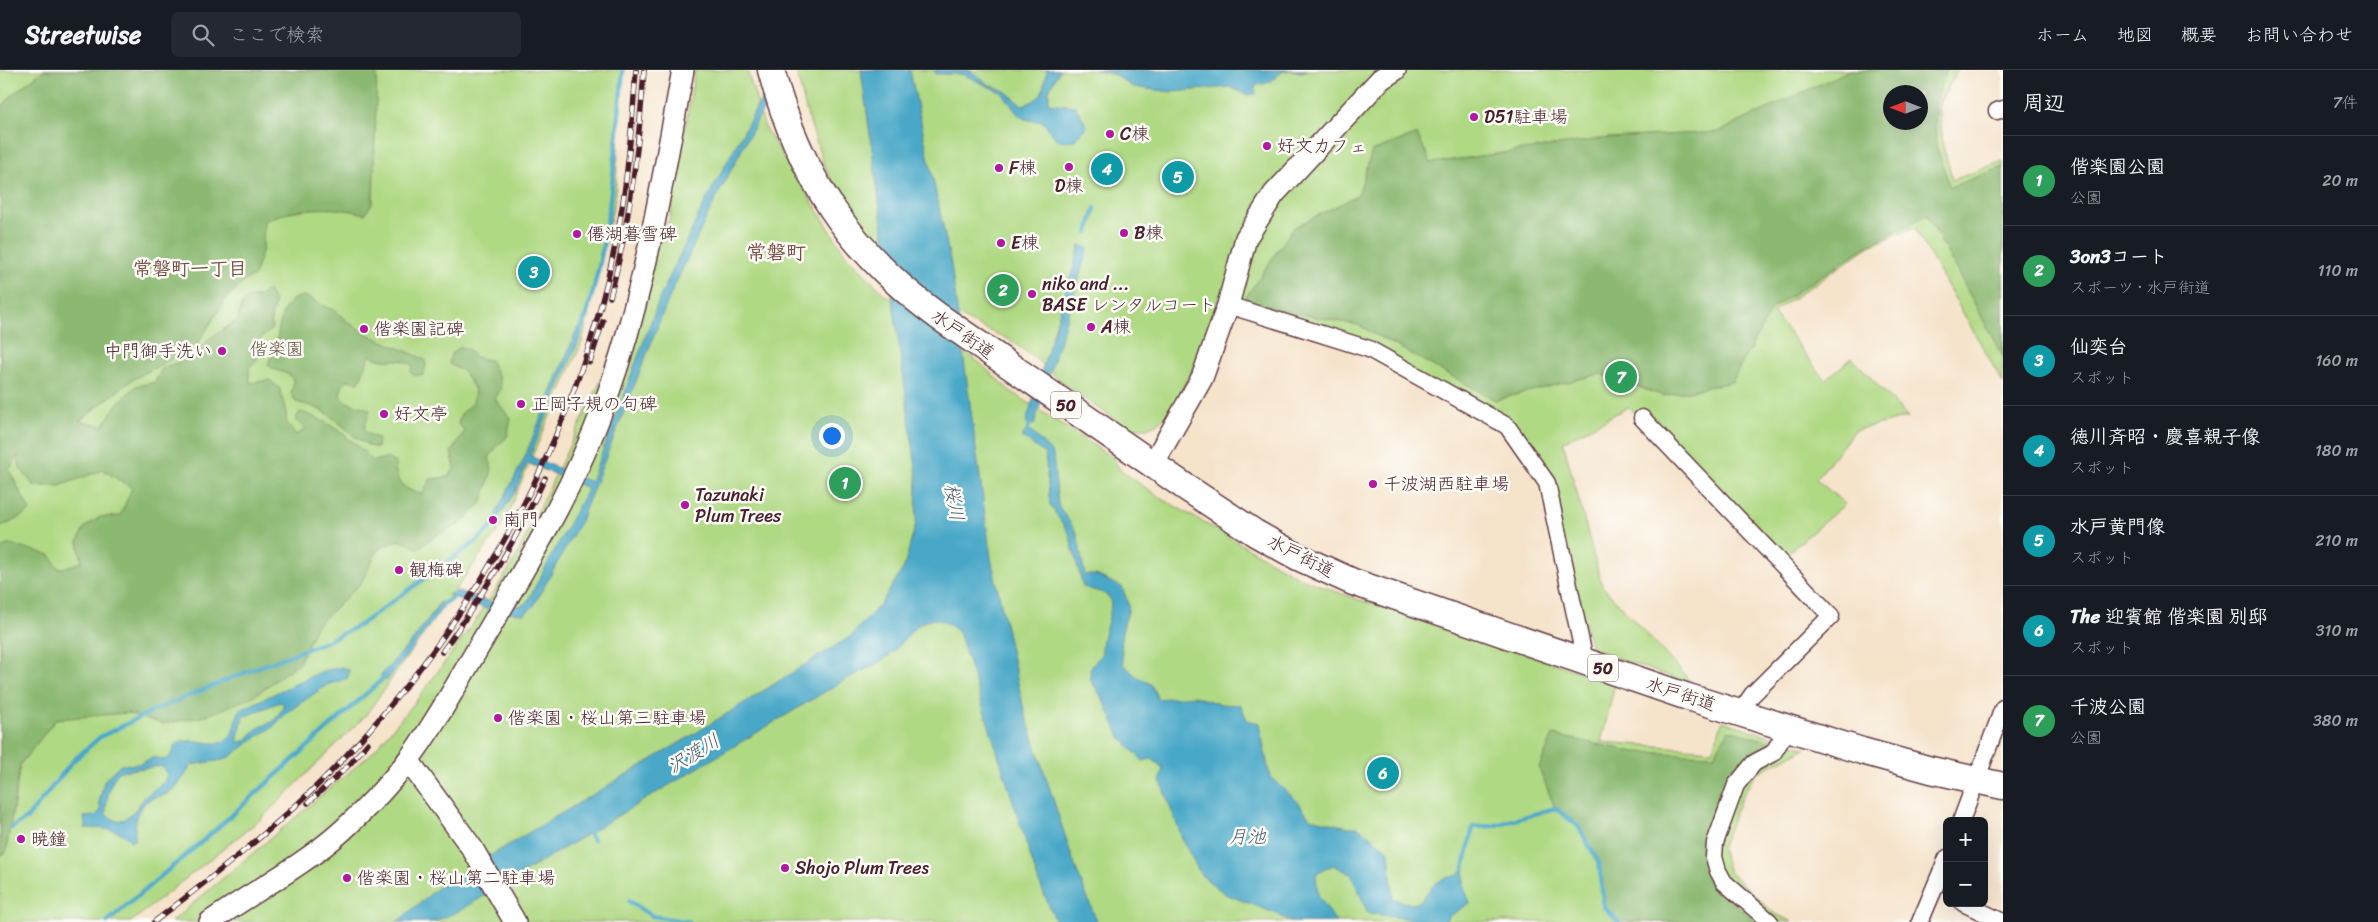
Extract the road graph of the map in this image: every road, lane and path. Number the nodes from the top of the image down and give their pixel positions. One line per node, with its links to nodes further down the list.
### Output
1 (675, 70): 6 (street)
2 (683, 70): 6 (street)
3 (760, 70): 7 (main road)
4 (772, 70): 7 (main road, 水戸街道 / 50)
5 (1395, 70): 8 (street)
6 (674, 120): 15 (street)
7 (786, 121): 10 (main road, 水戸街道 / 50)
8 (1228, 306): 10 (street); 11 (street)
9 (1642, 418): 13 (street)
10 (1153, 464): 11 (main road, 水戸街道 / 50)
11 (1585, 661): 13 (main road, 水戸街道 / 50)
12 (2003, 708): 16 (street)
13 (1740, 712): 14 (main road, 水戸街道 / 50)
14 (1789, 727): 16 (main road, 水戸街道 / 50); 24 (street)
15 (408, 760): 22 (street); 23 (street)
16 (1975, 780): 17 (main road, 水戸街道 / 50); 18 (street)
17 (2003, 786)
18 (1962, 817)
19 (1946, 862): 20 (street)
20 (1941, 893): 25 (street)
21 (1971, 907): 26 (street)
22 (210, 922)
23 (515, 922)
24 (1770, 922)
25 (1920, 922)
26 (2003, 922)

